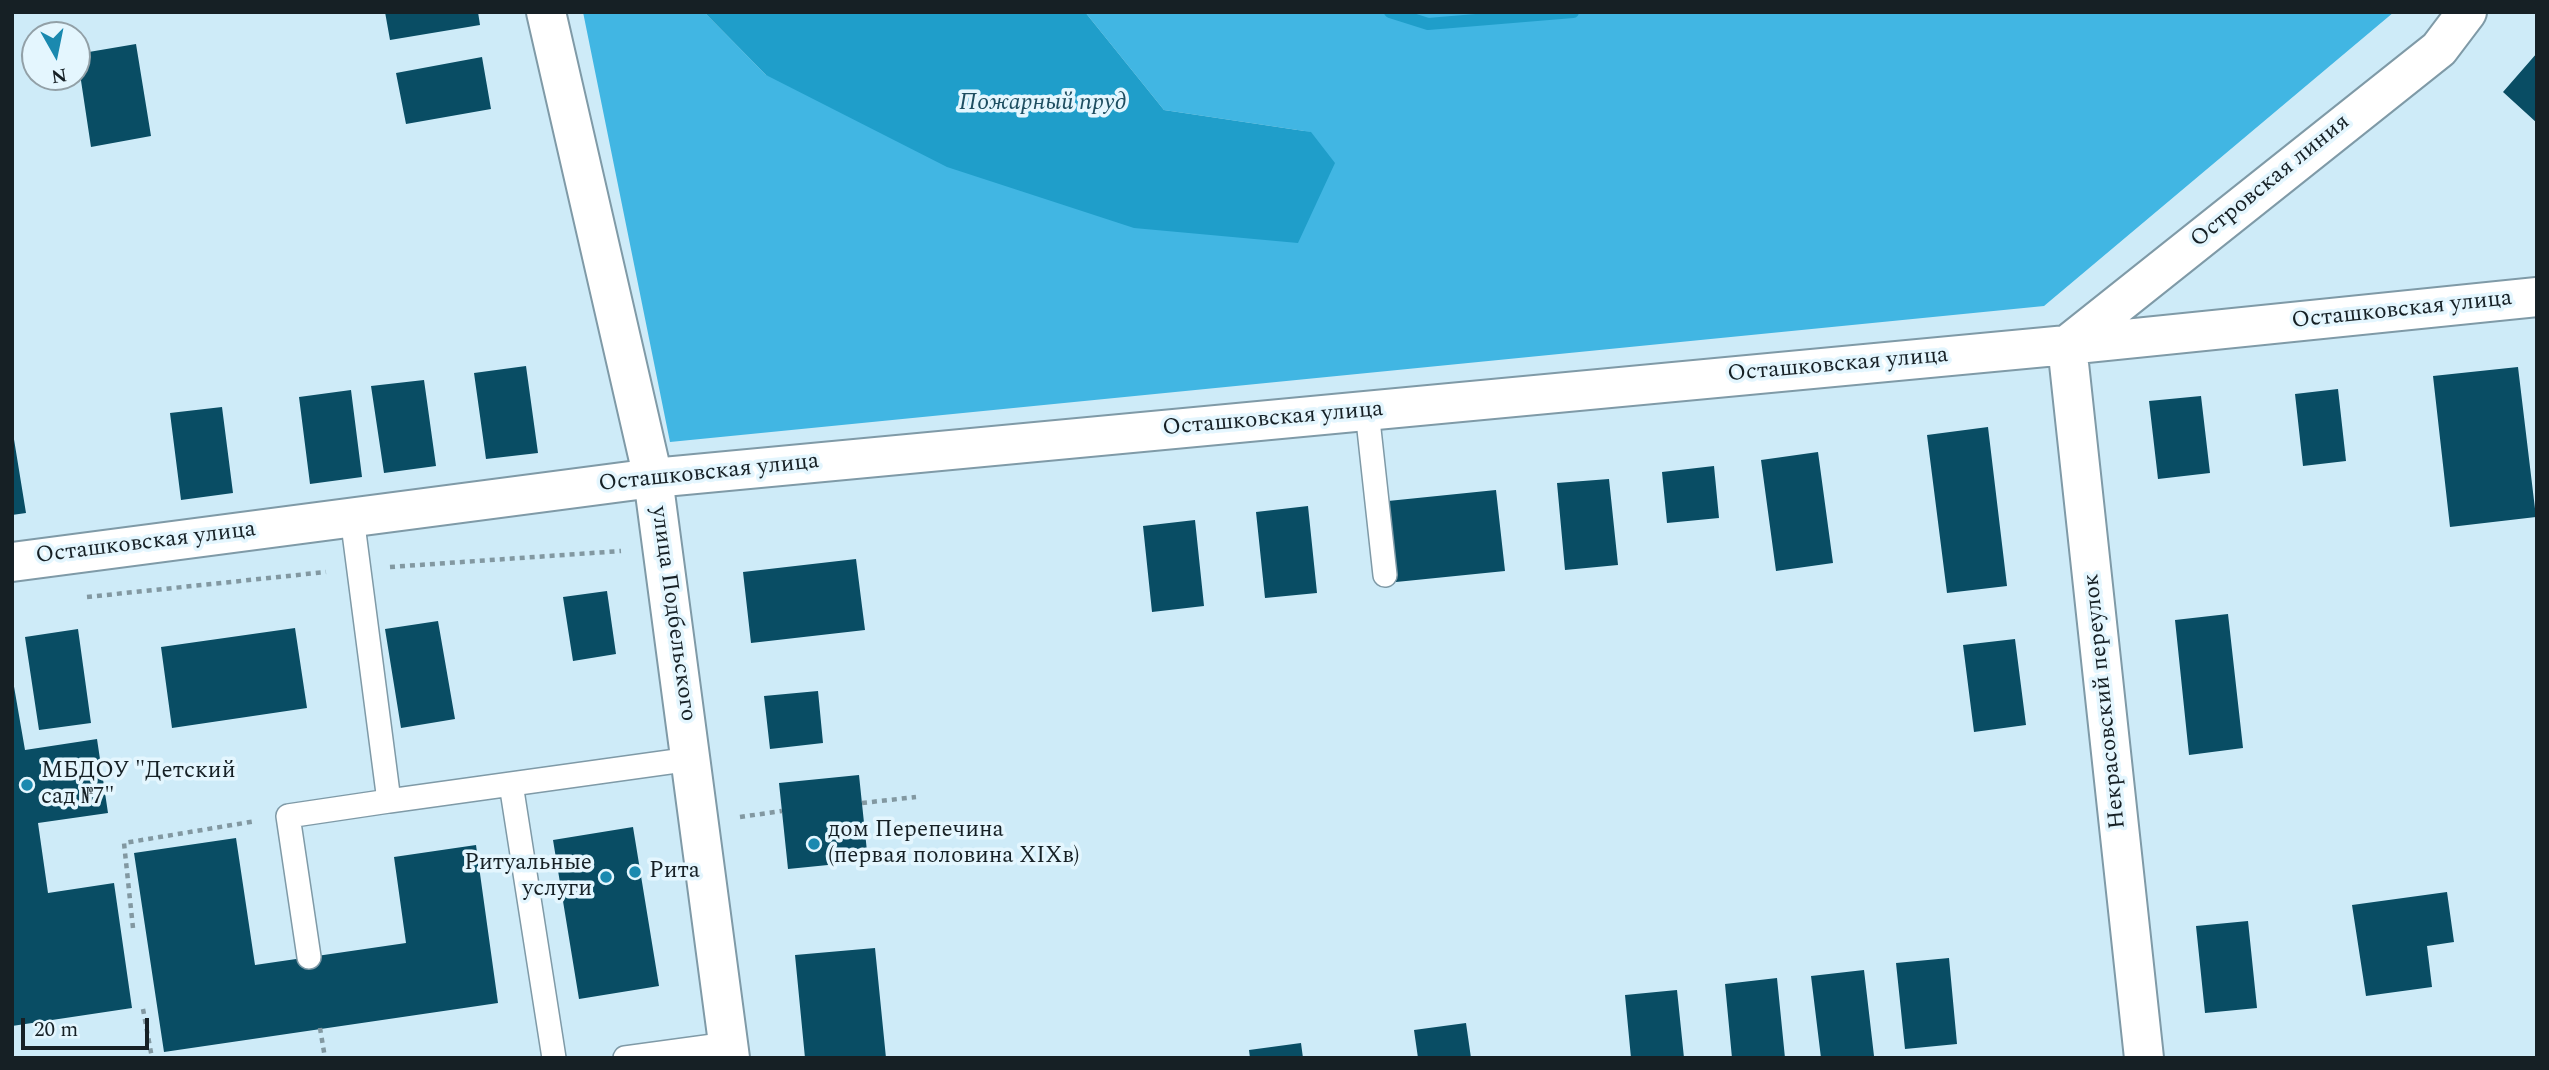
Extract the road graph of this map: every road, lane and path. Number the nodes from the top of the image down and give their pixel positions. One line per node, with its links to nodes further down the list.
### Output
1 (546, 12): 6 (street, улица Подбельского)
2 (2467, 12): 4 (street, Островская линия)
3 (2537, 297): 4 (street, Осташковская улица)
4 (2067, 345): 5 (street, Осташковская улица); 28 (street, Некрасовский переулок)
5 (1367, 411): 6 (street, Осташковская улица); 11 (lane)
6 (653, 478): 7 (street, Осташковская улица); 13 (street, улица Подбельского)
7 (352, 517): 9 (street, Осташковская улица); 10 (lane)
8 (624, 559): 10 (path)
9 (12, 562)
10 (359, 569): 12 (path); 16 (lane)
11 (1385, 575)
12 (77, 598)
13 (691, 759): 14 (lane); 23 (street, улица Подбельского)
14 (511, 784): 16 (lane); 26 (lane)
15 (916, 797): 17 (path)
16 (389, 801): 18 (lane)
17 (862, 803)
18 (288, 816): 19 (path); 20 (lane)
19 (133, 928)
20 (309, 957)
21 (143, 1009): 24 (path)
22 (320, 1028): 25 (path)
23 (729, 1051): 27 (lane)
24 (152, 1058)
25 (325, 1058)
26 (554, 1058)
27 (625, 1058)
28 (2144, 1058)

